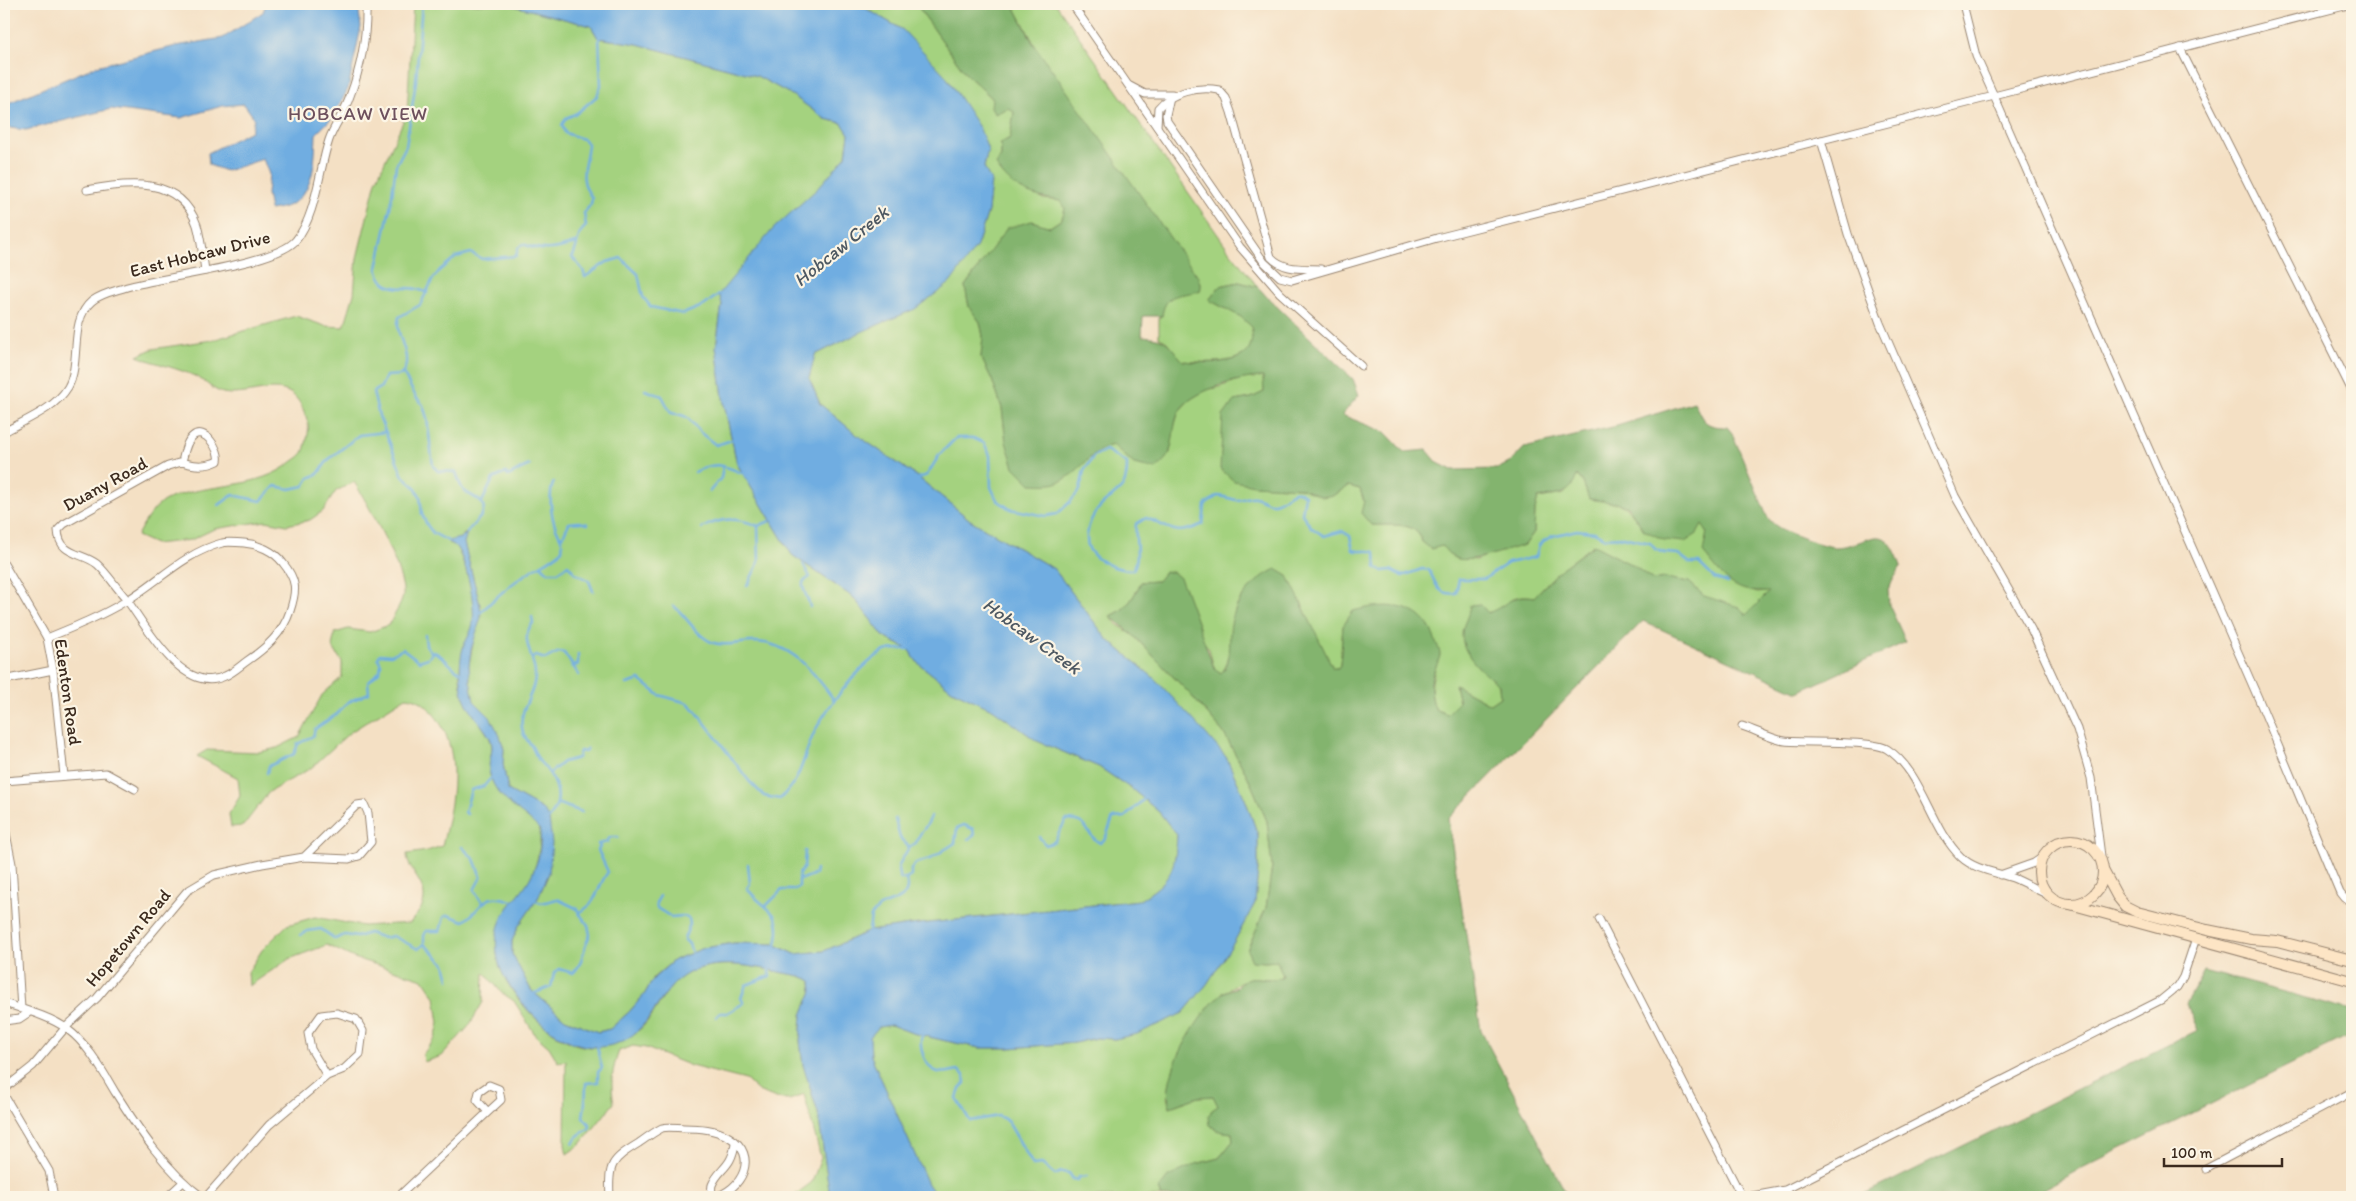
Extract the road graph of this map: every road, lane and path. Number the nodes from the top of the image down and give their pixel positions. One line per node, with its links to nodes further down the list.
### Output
1 (366, 4): 14 (street, East Hobcaw Drive)
2 (1072, 4): 6 (street)
3 (1962, 4): 8 (street)
4 (2352, 4): 5 (street)
5 (2180, 48): 8 (street); 16 (street)
6 (1128, 84): 7 (street); 10 (street)
7 (1181, 94): 9 (street); 13 (street)
8 (1994, 96): 11 (street); 34 (street)
9 (1170, 97): 10 (street); 13 (street)
10 (1157, 128): 15 (street)
11 (1821, 140): 13 (street); 31 (street)
12 (87, 190): 14 (street)
13 (1326, 269)
14 (205, 270): 17 (street, East Hobcaw Drive)
15 (1361, 366)
16 (2352, 392)
17 (4, 432)
18 (182, 462): 18 (street, Duany Road); 20 (street, Duany Road)
19 (4, 564): 21 (street, Edenton Road)
20 (127, 600): 20 (street); 21 (street)
21 (47, 638): 22 (street, Edenton Road)
22 (53, 670): 23 (street); 25 (street, Edenton Road)
23 (4, 680)
24 (1742, 726): 32 (street)
25 (64, 776): 26 (street); 27 (street)
26 (4, 781)
27 (135, 789)
28 (4, 823): 41 (street)
29 (304, 856): 29 (street, Hopetown Road); 44 (street, Hopetown Road)
30 (2043, 857): 31 (main road); 32 (street); 33 (main road)
31 (2103, 867): 35 (main road); 38 (main road)
32 (2000, 875): 33 (street)
33 (2051, 896): 35 (main road)
34 (2352, 902)
35 (2070, 904): 37 (main road)
36 (1598, 919): 60 (street)
37 (2196, 938): 39 (main road); 61 (street)
38 (2352, 960)
39 (2352, 981)
40 (4, 1003): 41 (street)
41 (21, 1009): 42 (street)
42 (28, 1013): 43 (street); 44 (street)
43 (4, 1022)
44 (66, 1027): 46 (street, Hopetown Road); 52 (street)
45 (327, 1076): 45 (street); 56 (street)
46 (4, 1089)
47 (2352, 1092): 51 (street)
48 (4, 1095): 53 (street)
49 (488, 1112): 57 (street)
50 (735, 1143): 58 (street); 59 (street); 59 (street)
51 (2206, 1169)
52 (182, 1183): 54 (street); 55 (street)
53 (54, 1197)
54 (166, 1197)
55 (202, 1197)
56 (206, 1197)
57 (398, 1197)
58 (610, 1197)
59 (712, 1197)
60 (1742, 1197)
61 (1747, 1197)

